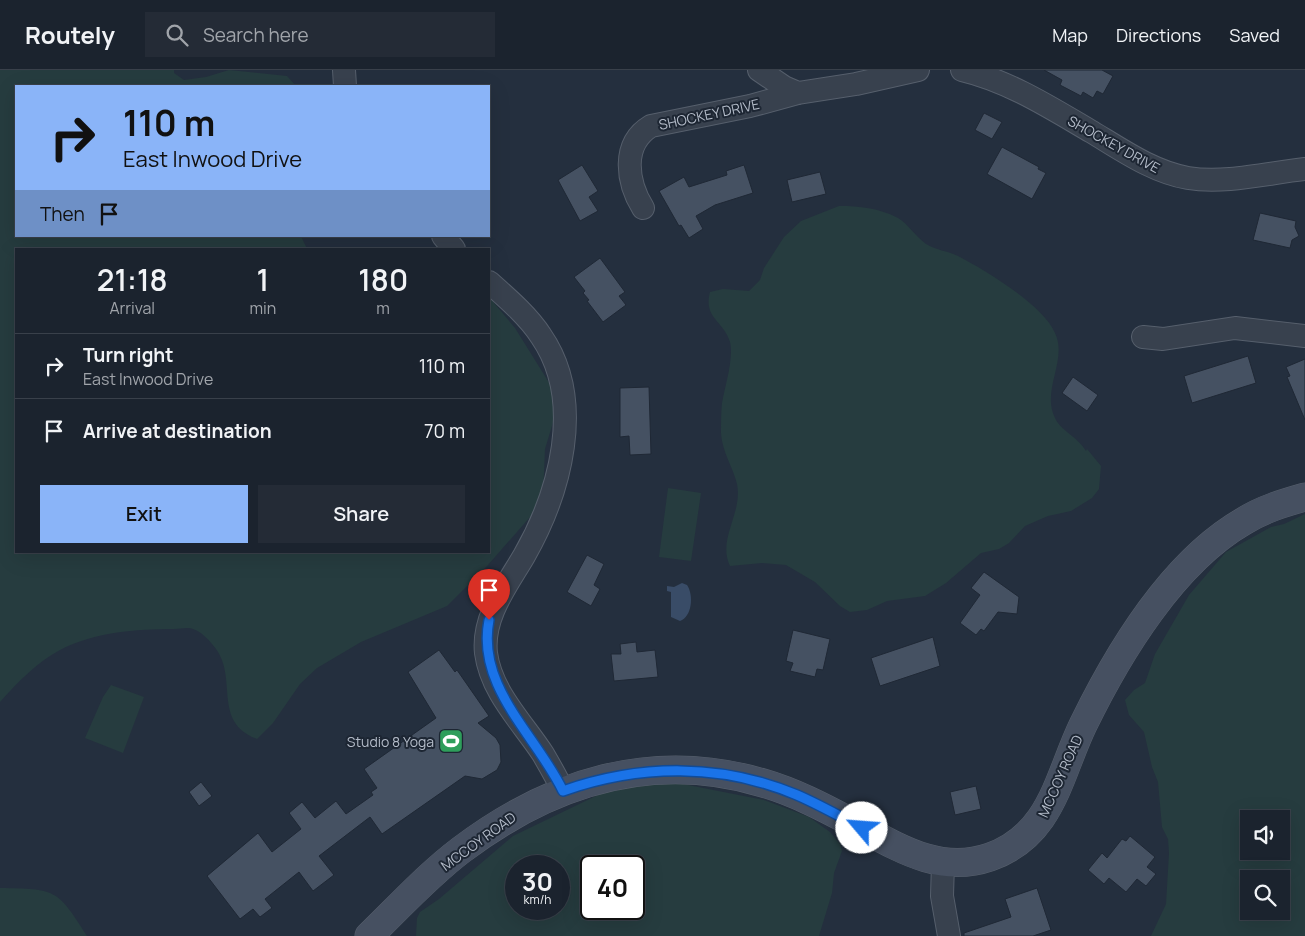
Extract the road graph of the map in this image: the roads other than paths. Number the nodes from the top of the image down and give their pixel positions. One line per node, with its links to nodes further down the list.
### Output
1 (344, 70): 5 (street)
2 (759, 70): 6 (street)
3 (918, 70): 6 (street, SHOCKEY DRIVE)
4 (962, 70): 7 (street, SHOCKEY DRIVE)
5 (345, 85)
6 (798, 93): 8 (street, SHOCKEY DRIVE)
7 (1305, 169)
8 (643, 208)
9 (444, 237): 10 (street)
10 (453, 248)
11 (490, 283): 15 (street)
12 (1305, 336): 13 (street)
13 (1143, 337)
14 (1305, 497): 16 (street, MCCOY ROAD)
15 (563, 791): 16 (street, MCCOY ROAD); 17 (street, MCCOY ROAD)
16 (943, 863): 18 (street)
17 (369, 936)
18 (949, 936)

